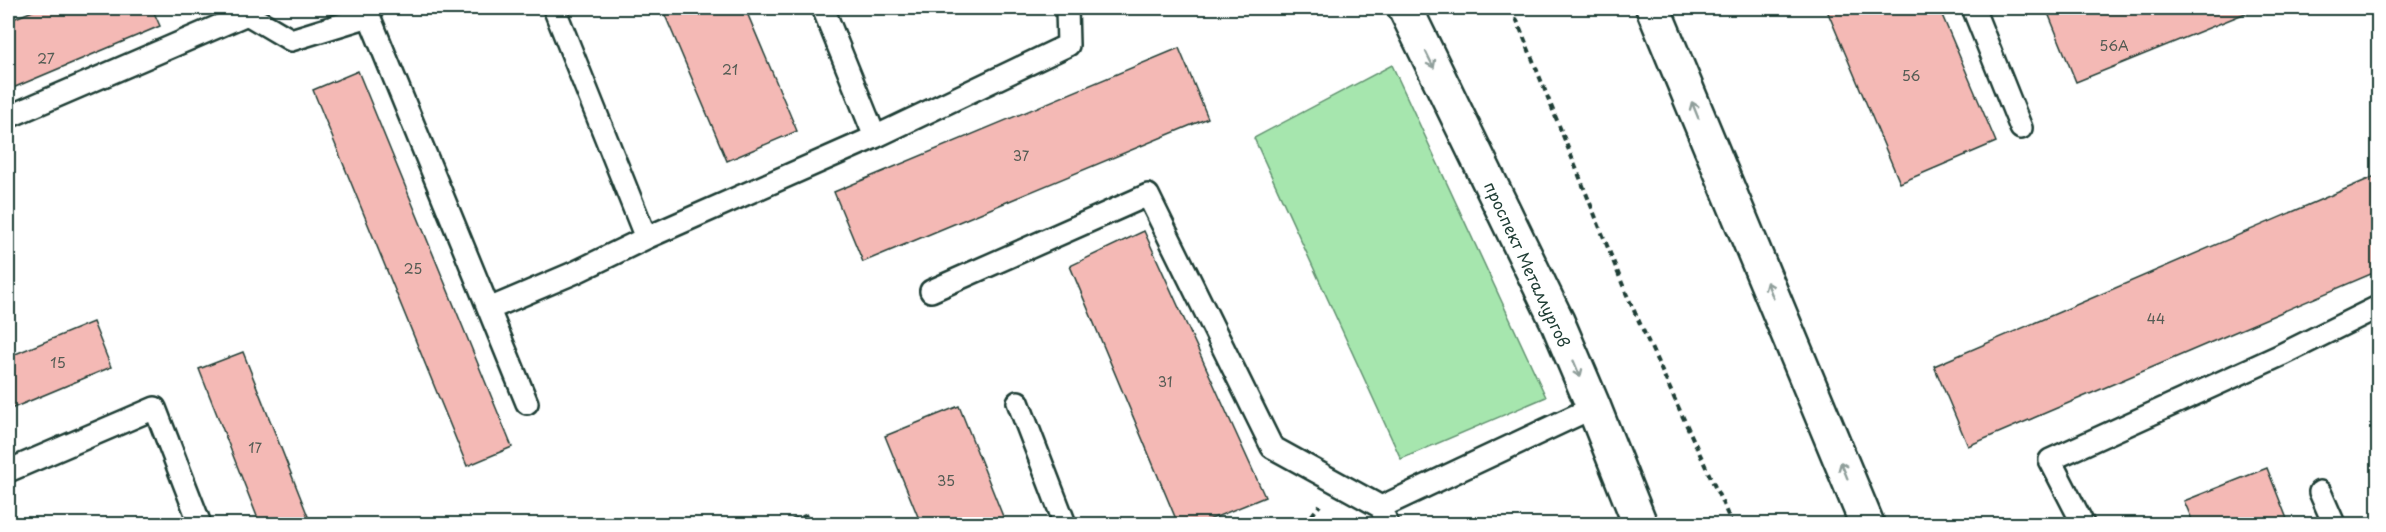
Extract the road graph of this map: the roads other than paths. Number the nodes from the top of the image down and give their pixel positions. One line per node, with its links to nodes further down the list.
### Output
1 (554, 8): 11 (lane)
2 (823, 8): 10 (lane)
3 (1067, 8): 10 (lane)
4 (1405, 8): 17 (street, проспект Металлургов, one-way to 17)
5 (1653, 8): 24 (street, one-way to 5)
6 (1973, 8): 9 (lane)
7 (246, 11): 8 (lane); 14 (lane)
8 (8, 117)
9 (2021, 128)
10 (875, 136): 11 (lane)
11 (646, 238): 14 (lane)
12 (931, 291): 20 (lane)
13 (2379, 307): 25 (lane)
14 (489, 309): 16 (lane)
15 (1018, 402): 22 (lane)
16 (527, 403)
17 (1594, 407): 20 (lane); 23 (street, проспект Металлургов)
18 (8, 471): 21 (lane)
19 (2320, 492): 26 (lane)
20 (1384, 516)
21 (200, 525)
22 (1065, 525)
23 (1640, 525)
24 (1867, 525)
25 (2083, 525)
26 (2334, 525)

